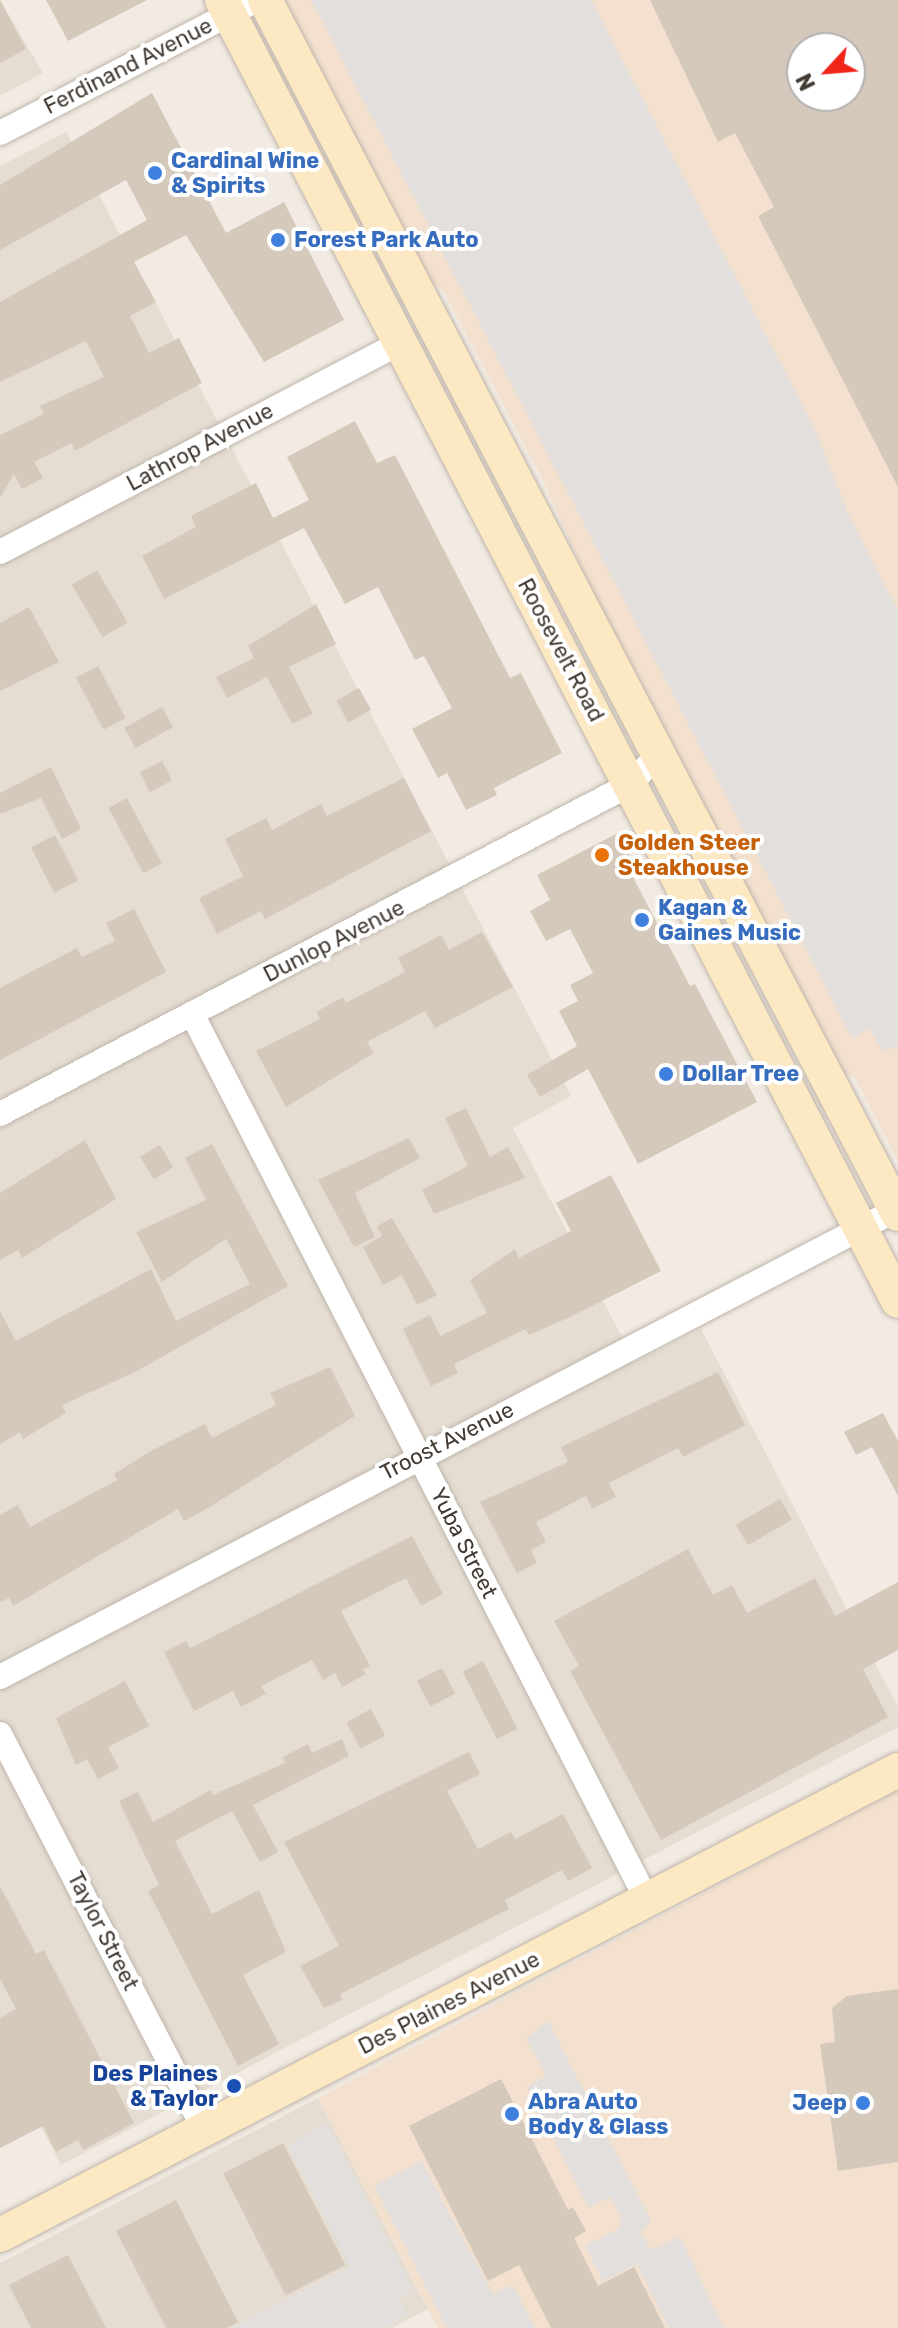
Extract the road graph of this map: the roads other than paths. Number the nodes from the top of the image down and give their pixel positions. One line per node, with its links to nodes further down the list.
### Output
1 (265, 0): 6 (main road, Roosevelt Road)
2 (236, 5): 3 (street, Ferdinand Avenue); 4 (main road, Roosevelt Road)
3 (0, 133)
4 (401, 342): 5 (street, Lathrop Avenue); 7 (main road, Roosevelt Road)
5 (0, 552)
6 (658, 754): 7 (street, Dunlop Avenue); 10 (main road, Roosevelt Road)
7 (631, 784): 8 (street, Dunlop Avenue); 11 (main road, Roosevelt Road)
8 (192, 1014): 9 (street, Dunlop Avenue); 13 (street, Yuba Street)
9 (0, 1114)
10 (897, 1212): 11 (street, Troost Avenue)
11 (862, 1228): 12 (main road, Roosevelt Road); 13 (street, Troost Avenue)
12 (898, 1301)
13 (419, 1455): 14 (street, Troost Avenue); 17 (street, Yuba Street)
14 (0, 1677)
15 (0, 1734): 18 (street, Taylor Street)
16 (898, 1770): 17 (main road, Des Plaines Avenue)
17 (647, 1900): 18 (main road, Des Plaines Avenue)
18 (204, 2130): 19 (main road, Des Plaines Avenue)
19 (0, 2235)

